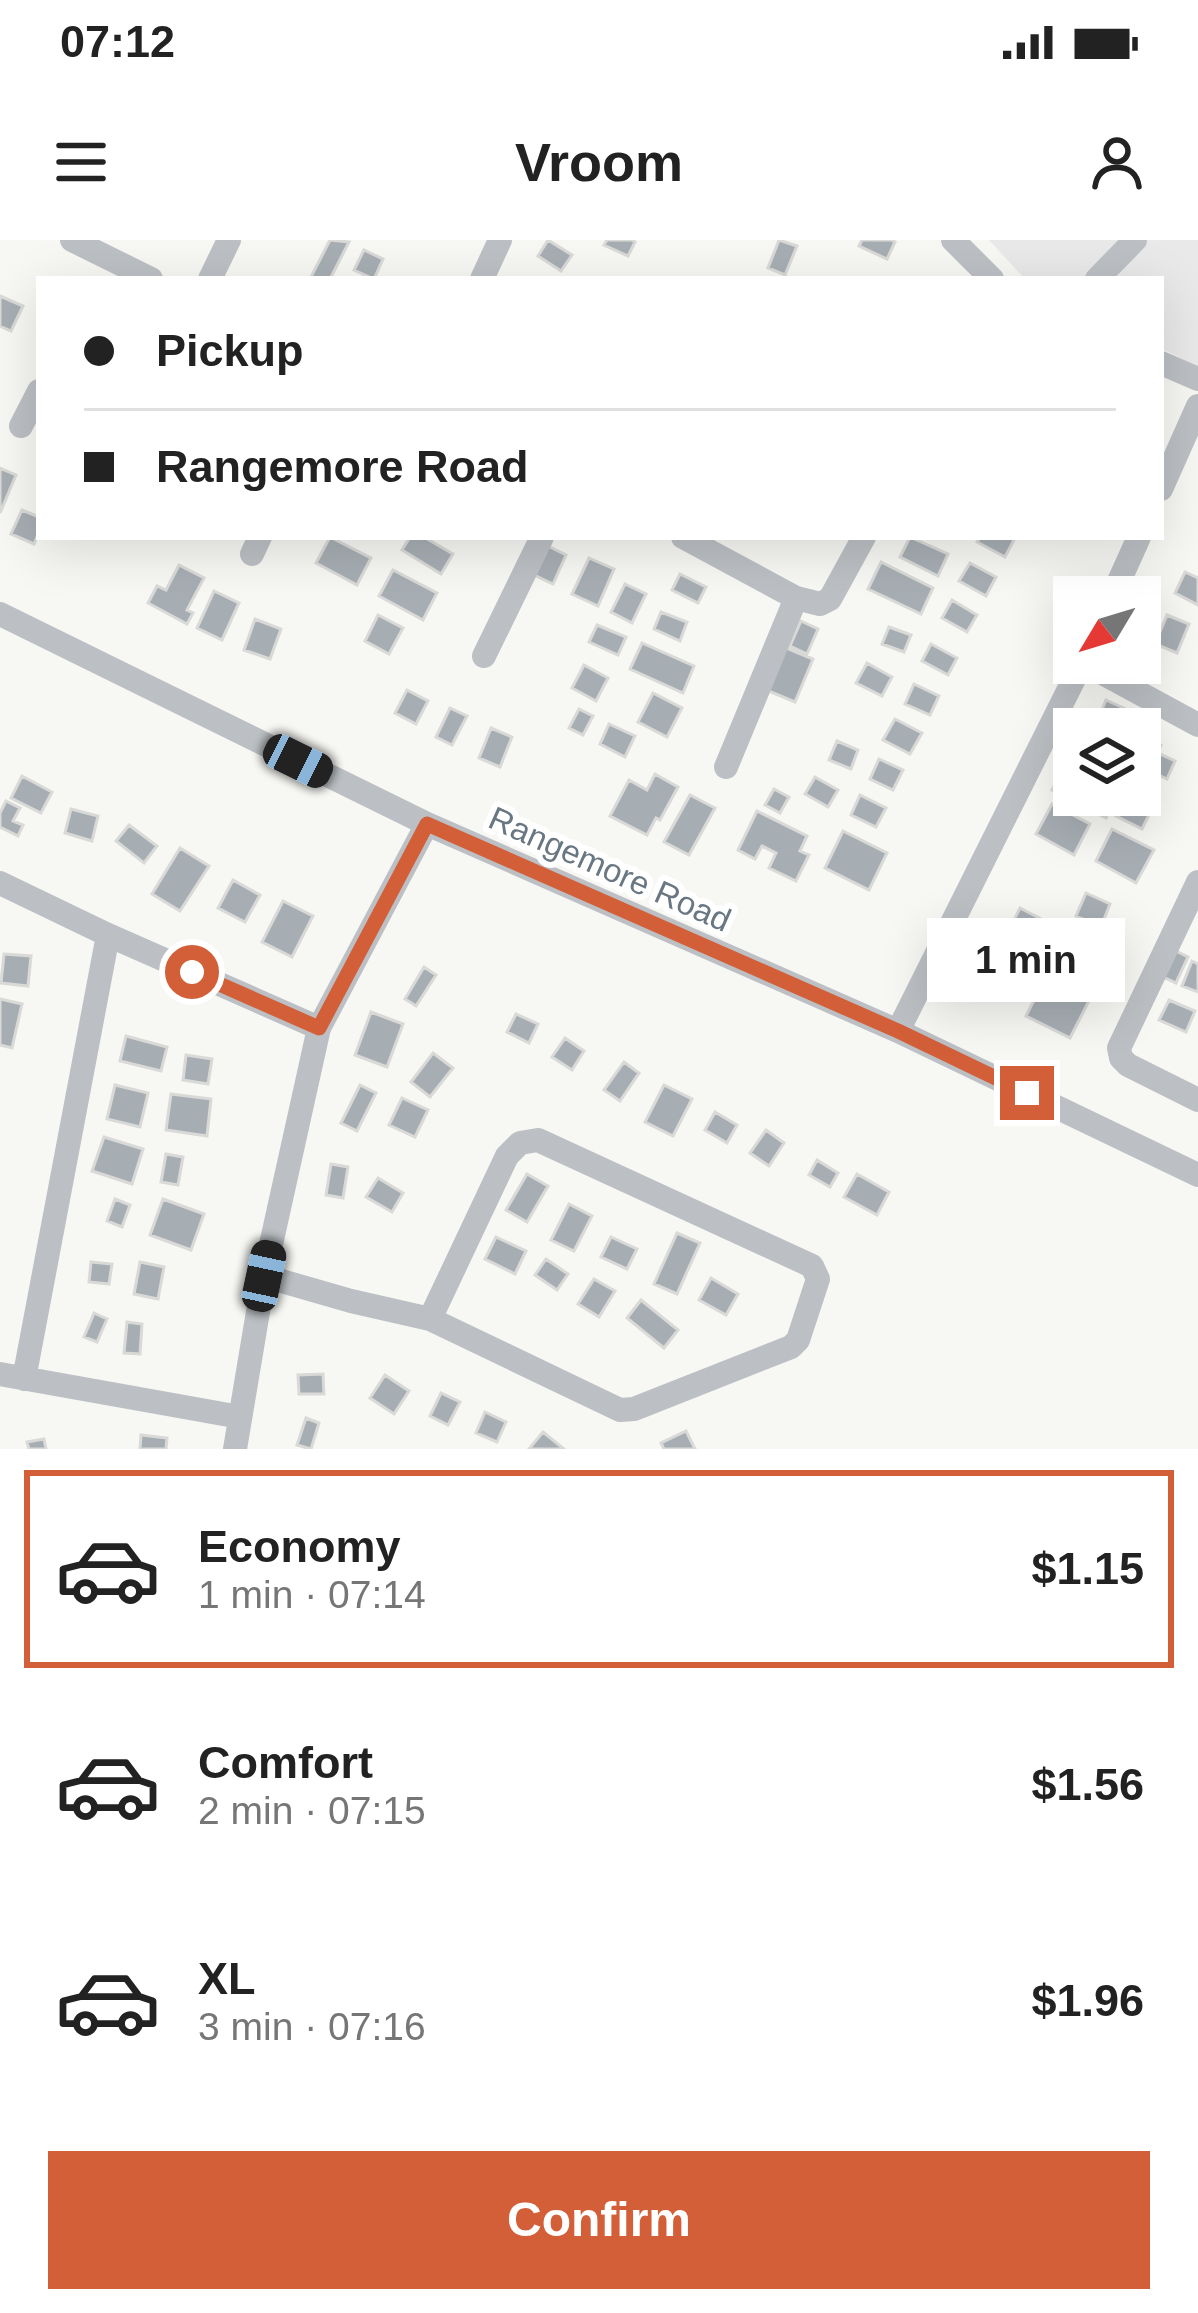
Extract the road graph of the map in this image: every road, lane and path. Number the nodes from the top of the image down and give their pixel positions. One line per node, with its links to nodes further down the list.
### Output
1 (72, 240): 6 (street)
2 (229, 240): 8 (street)
3 (500, 240): 9 (street)
4 (952, 240): 10 (street)
5 (1135, 240): 11 (street)
6 (101, 268): 7 (street)
7 (138, 276)
8 (211, 276)
9 (483, 276)
10 (989, 276)
11 (1100, 276)
12 (1164, 364): 13 (street)
13 (1198, 379)
14 (36, 397): 16 (street)
15 (1198, 406): 17 (street)
16 (21, 426)
17 (1164, 482)
18 (541, 540): 25 (street)
19 (689, 540): 23 (street)
20 (862, 540): 23 (street)
21 (1138, 540): 22 (street)
22 (1121, 576)
23 (796, 598): 29 (street)
24 (0, 614): 30 (street, Rangemore Road)
25 (484, 656)
26 (1072, 684): 35 (street)
27 (1122, 684): 28 (street)
28 (1198, 725)
29 (726, 766)
30 (427, 824): 34 (street); 35 (street, Rangemore Road)
31 (1198, 882): 36 (street)
32 (0, 883): 33 (street)
33 (108, 935): 34 (street); 40 (street)
34 (319, 1028): 38 (street)
35 (898, 1031): 37 (street, Rangemore Road)
36 (1198, 1100)
37 (1198, 1175)
38 (264, 1276): 39 (street); 41 (street)
39 (430, 1318): 39 (street)
40 (12, 1377): 41 (street)
41 (240, 1417): 42 (street)
42 (235, 1449)

